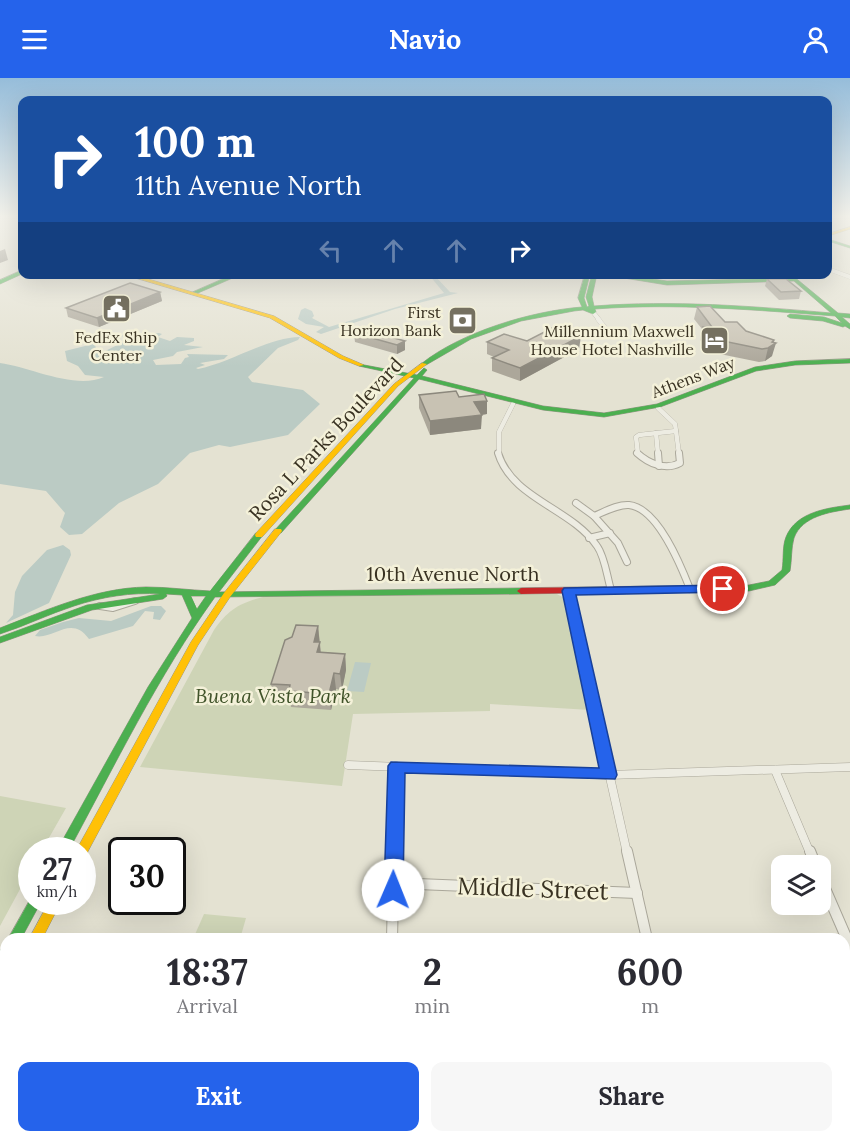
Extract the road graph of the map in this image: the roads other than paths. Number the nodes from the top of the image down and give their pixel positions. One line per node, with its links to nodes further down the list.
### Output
1 (832, 270): 3 (street)
2 (18, 272): 10 (main road)
3 (850, 277)
4 (150, 279): 14 (main road, Athens Way)
5 (228, 279): 14 (main road)
6 (635, 279): 13 (main road)
7 (754, 279): 12 (main road)
8 (762, 279): 12 (main road)
9 (795, 279): 15 (main road)
10 (0, 280)
11 (588, 280): 16 (main road)
12 (747, 280): 13 (main road); 13 (main road)
13 (649, 281)
14 (196, 292): 25 (main road, Athens Way)
15 (825, 306): 19 (main road); 21 (main road)
16 (591, 308): 17 (main road, Rosa L Parks Boulevard); 18 (main road, Rosa L Parks Boulevard); 23 (street); 25 (main road, Rosa L Parks Boulevard)
17 (738, 309): 18 (main road); 19 (main road, Rosa L Parks Boulevard)
18 (689, 310): 20 (main road, Rosa L Parks Boulevard)
19 (809, 314): 21 (main road, Rosa L Parks Boulevard)
20 (789, 316): 21 (main road, Rosa L Parks Boulevard); 22 (main road)
21 (844, 317): 22 (main road)
22 (850, 327)
23 (606, 329)
24 (850, 361): 27 (main road, Athens Way)
25 (411, 375): 26 (main road, Athens Way); 41 (main road, Rosa L Parks Boulevard); 42 (main road, Rosa L Parks Boulevard)
26 (513, 404): 27 (main road, Athens Way); 35 (street)
27 (658, 408): 28 (street)
28 (676, 431): 29 (street); 30 (street)
29 (656, 433): 30 (street); 30 (street)
30 (659, 466)
31 (576, 503): 33 (street)
32 (850, 507): 37 (main road, 10th Avenue North)
33 (594, 516): 34 (street); 37 (street)
34 (610, 533): 35 (street); 36 (street)
35 (589, 538): 38 (street)
36 (627, 561)
37 (690, 589): 38 (main road, 10th Avenue North)
38 (611, 590): 39 (main road, 10th Avenue North)
39 (568, 591): 42 (main road, 10th Avenue North); 50 (street)
40 (183, 593): 41 (main road, 10th Avenue North); 43 (main road); 44 (main road); 45 (main road)
41 (212, 594): 42 (main road, 10th Avenue North); 43 (main road, Rosa L Parks Boulevard)
42 (227, 595): 52 (main road, Rosa L Parks Boulevard)
43 (196, 617): 51 (main road, Rosa L Parks Boulevard)
44 (0, 631)
45 (0, 640)
46 (348, 765): 47 (street)
47 (396, 766): 50 (street); 54 (street)
48 (850, 767): 49 (street)
49 (775, 770): 50 (street); 53 (street)
50 (609, 775): 55 (street)
51 (70, 837)
52 (90, 837)
53 (811, 855)
54 (393, 883): 55 (street, Middle Street); 61 (street)
55 (636, 893): 62 (street)
56 (831, 902): 63 (street)
57 (28, 915): 59 (main road)
58 (49, 915): 60 (main road)
59 (17, 933)
60 (38, 933)
61 (392, 933)
62 (646, 933)
63 (844, 933)

